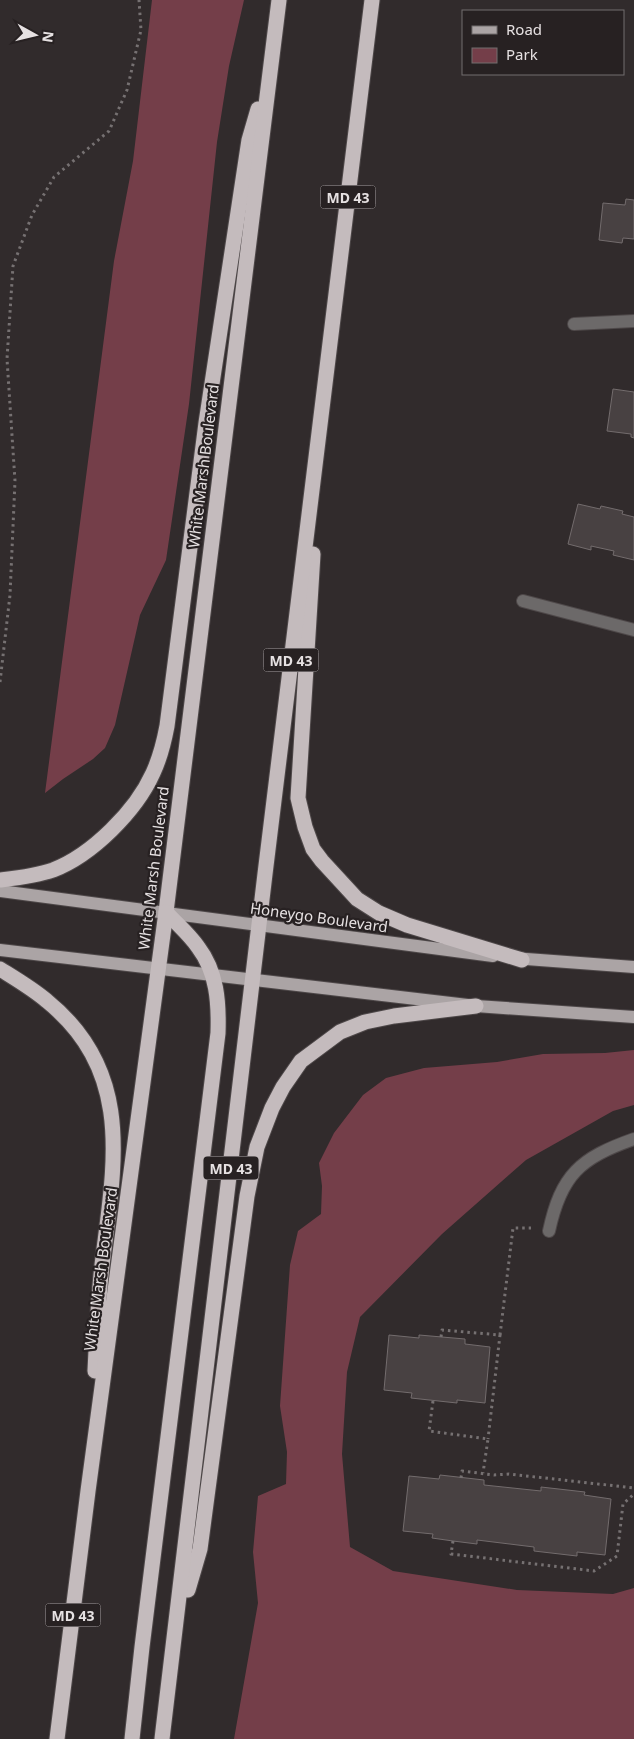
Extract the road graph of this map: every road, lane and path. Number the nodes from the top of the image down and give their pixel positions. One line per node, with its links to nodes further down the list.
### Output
1 (139, 0): 10 (path)
2 (279, 0): 4 (highway, White Marsh Boulevard / MD 43)
3 (372, 0): 7 (highway, MD 43)
4 (272, 62): 11 (highway); 13 (highway, White Marsh Boulevard / MD 43)
5 (634, 321): 6 (street)
6 (574, 324)
7 (323, 394): 14 (highway, MD 43); 16 (highway)
8 (523, 601): 9 (street)
9 (634, 630)
10 (0, 682)
11 (0, 880)
12 (0, 891): 13 (main road, Honeygo Boulevard)
13 (166, 912): 14 (main road, Honeygo Boulevard); 18 (highway, White Marsh Boulevard / MD 43); 20 (highway)
14 (259, 926): 16 (main road, Honeygo Boulevard); 21 (highway, MD 43)
15 (0, 950): 18 (main road)
16 (522, 960): 17 (main road, Honeygo Boulevard)
17 (634, 966)
18 (158, 968): 20 (main road); 33 (highway, White Marsh Boulevard / MD 43)
19 (0, 969): 33 (highway)
20 (212, 974): 21 (main road); 38 (highway)
21 (253, 979): 22 (main road); 36 (highway, MD 43)
22 (476, 1006): 23 (main road); 36 (highway)
23 (634, 1017)
24 (634, 1139): 25 (street)
25 (549, 1231): 26 (path)
26 (500, 1336): 27 (path); 29 (path)
27 (441, 1337)
28 (433, 1401): 29 (path)
29 (488, 1439): 30 (path)
30 (483, 1473): 31 (path); 32 (path)
31 (461, 1478)
32 (634, 1488)
33 (88, 1491): 37 (highway, White Marsh Boulevard / MD 43)
34 (634, 1494): 35 (path)
35 (453, 1541)
36 (176, 1632): 39 (highway, MD 43)
37 (57, 1739)
38 (132, 1739)
39 (162, 1739)

